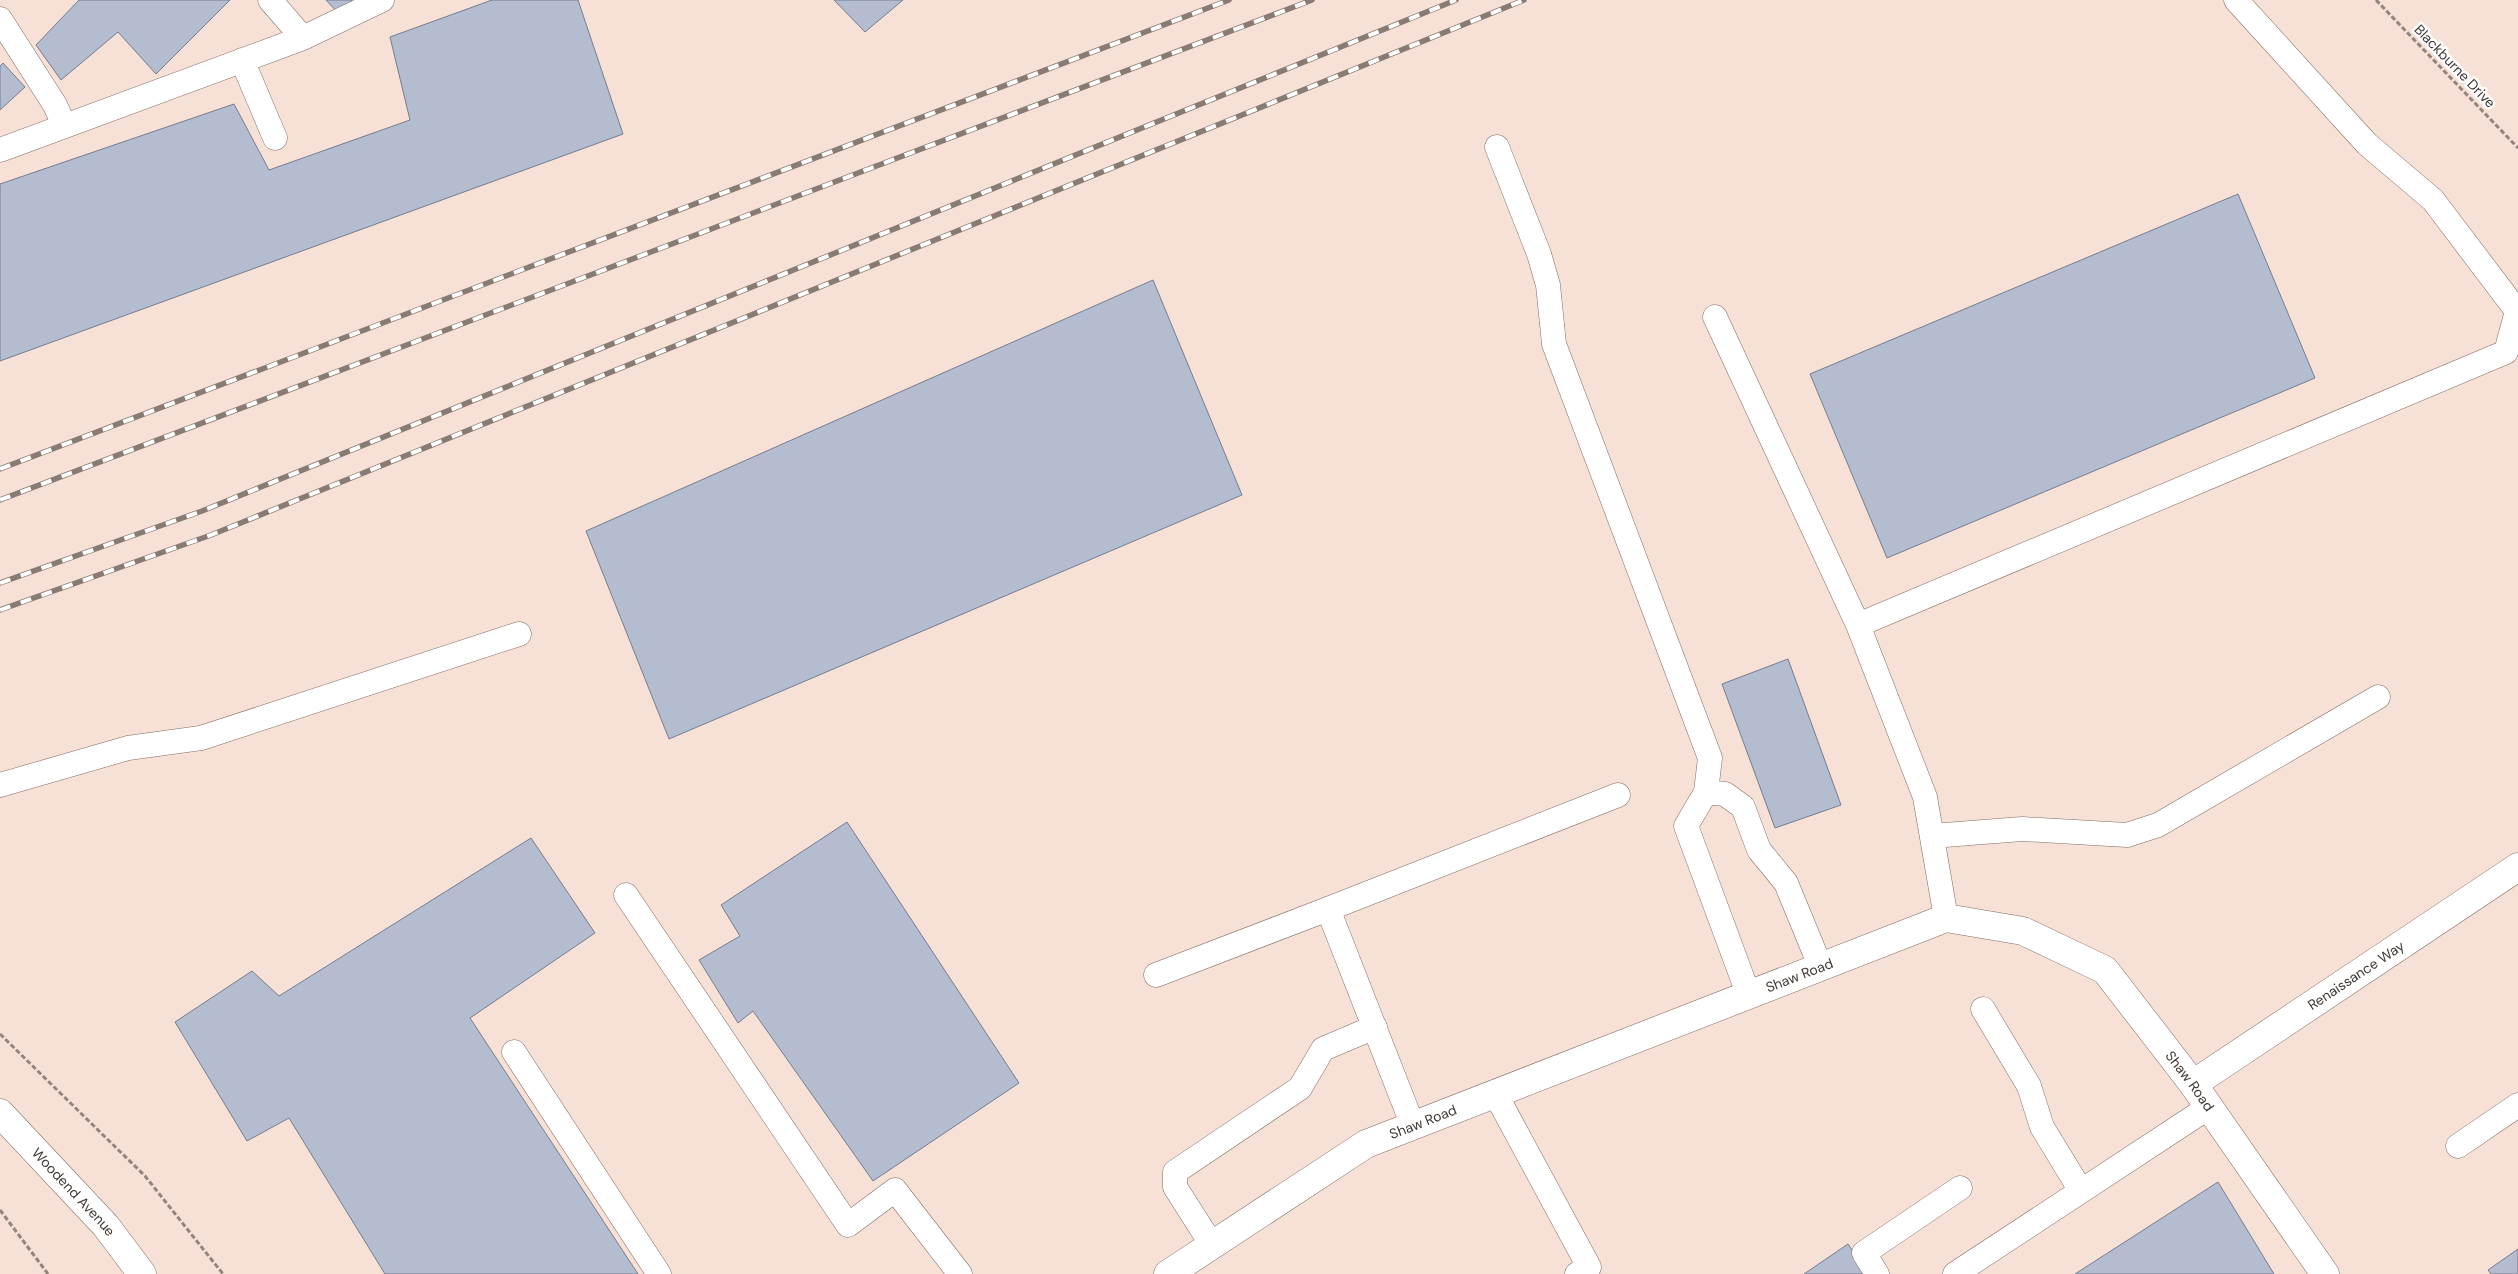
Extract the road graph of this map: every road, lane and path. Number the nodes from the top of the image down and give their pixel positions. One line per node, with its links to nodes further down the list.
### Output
1 (270, 0): 6 (lane)
2 (382, 0): 6 (lane)
3 (2236, 0): 14 (lane)
4 (2376, 0): 11 (path, Blackburne Drive)
5 (0, 18): 8 (lane)
6 (303, 38): 7 (lane)
7 (242, 60): 8 (lane); 9 (lane)
8 (64, 125): 12 (lane)
9 (275, 138)
10 (1497, 147): 18 (lane)
11 (2518, 148)
12 (0, 150)
13 (1715, 316): 14 (lane)
14 (1858, 625): 20 (lane)
15 (519, 634): 17 (lane)
16 (2378, 697): 20 (lane)
17 (0, 785)
18 (1706, 792): 25 (lane); 27 (lane)
19 (1618, 795): 23 (lane)
20 (1932, 836): 24 (lane)
21 (2518, 867): 32 (street, Renaissance Way)
22 (626, 895): 47 (lane)
23 (1328, 909): 26 (lane); 29 (lane)
24 (1946, 918): 25 (street, Shaw Road); 32 (street, Shaw Road)
25 (1821, 968): 27 (street, Shaw Road)
26 (1156, 975)
27 (1749, 996): 33 (street, Shaw Road)
28 (1983, 1008): 40 (lane)
29 (1375, 1027): 37 (lane); 42 (lane)
30 (0, 1034): 45 (path)
31 (514, 1052): 46 (lane)
32 (2194, 1084): 35 (street, Shaw Road)
33 (1496, 1094): 37 (street, Shaw Road); 49 (lane)
34 (2518, 1105): 38 (lane)
35 (2210, 1107): 40 (lane); 52 (street, Shaw Road)
36 (0, 1113): 44 (street, Woodend Avenue)
37 (1413, 1126): 42 (street, Shaw Road)
38 (2458, 1146)
39 (1960, 1188): 50 (lane)
40 (2081, 1192): 51 (lane)
41 (0, 1210): 43 (path)
42 (1212, 1245): 48 (street, Shaw Road)
43 (48, 1274)
44 (142, 1274)
45 (223, 1274)
46 (659, 1274)
47 (960, 1274)
48 (1168, 1274)
49 (1578, 1274)
50 (1877, 1274)
51 (1955, 1274)
52 (2326, 1274)

